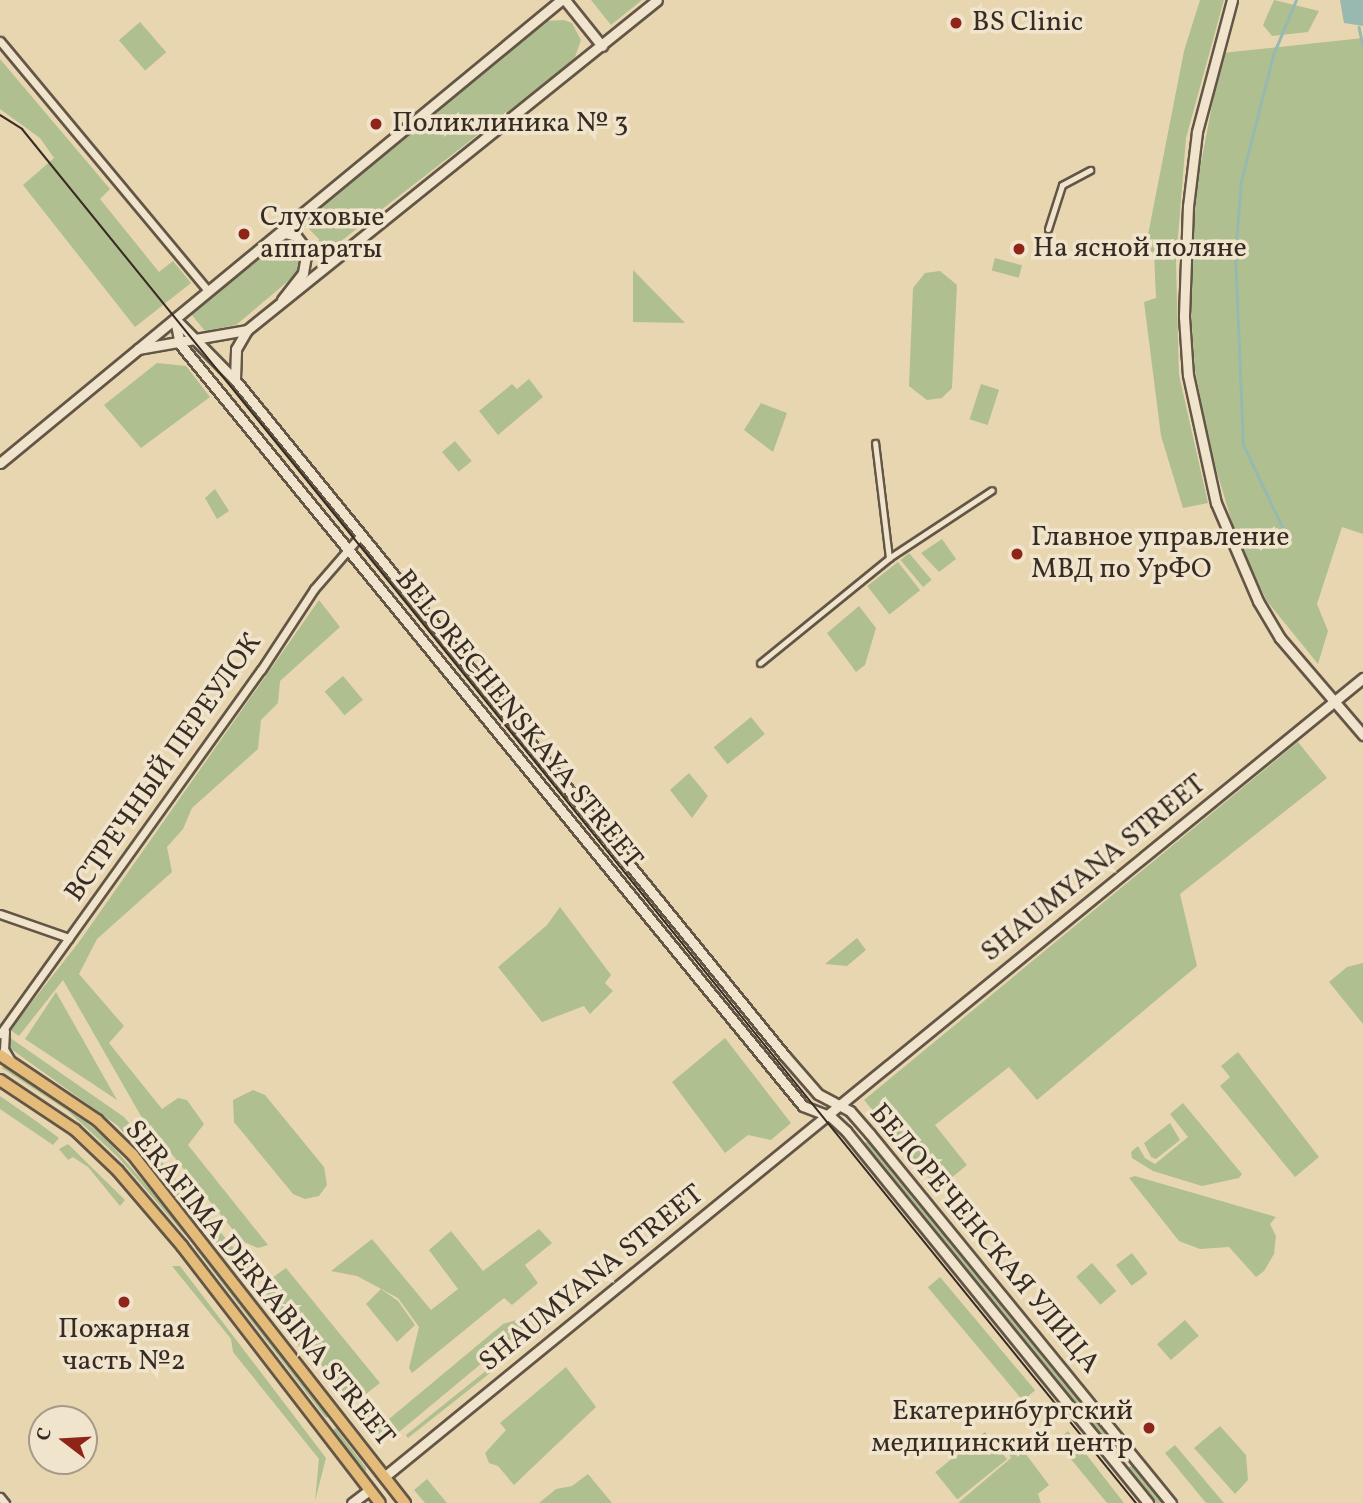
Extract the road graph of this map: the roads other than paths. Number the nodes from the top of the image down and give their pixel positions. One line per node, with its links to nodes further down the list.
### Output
1 (563, 0): 5 (street); 8 (street)
2 (657, 0): 5 (street)
3 (1232, 0): 25 (street)
4 (0, 41): 9 (street)
5 (602, 46): 10 (street)
6 (1090, 170): 7 (street)
7 (1048, 229)
8 (244, 260): 9 (street); 10 (street)
9 (208, 291): 11 (street)
10 (278, 307): 12 (street)
11 (175, 319): 13 (street, BELORECHENSKAYA STREET); 14 (street); 15 (street)
12 (247, 330): 13 (street); 16 (street)
13 (199, 341): 14 (street); 16 (street, BELORECHENSKAYA STREET)
14 (180, 344): 15 (street); 21 (street, BELORECHENSKAYA STREET)
15 (138, 349): 18 (street)
16 (235, 380): 20 (street, BELORECHENSKAYA STREET)
17 (875, 443): 22 (street)
18 (0, 463)
19 (992, 490): 22 (street)
20 (361, 535): 21 (street, ВСТРЕЧНЫЙ ПЕРЕУЛОК); 33 (street, BELORECHENSKAYA STREET)
21 (348, 547): 28 (street, ВСТРЕЧНЫЙ ПЕРЕУЛОК); 34 (street, BELORECHENSKAYA STREET)
22 (889, 558): 23 (street)
23 (760, 663)
24 (1363, 678): 25 (street)
25 (1334, 701): 26 (street); 33 (street, SHAUMYANA STREET)
26 (1363, 735)
27 (0, 914): 28 (street)
28 (69, 937): 29 (street, ВСТРЕЧНЫЙ ПЕРЕУЛОК)
29 (2, 1032): 31 (street, ВСТРЕЧНЫЙ ПЕРЕУЛОК)
30 (0, 1055): 31 (main road, SERAFIMA DERYABINA STREET)
31 (12, 1062): 35 (main road, SERAFIMA DERYABINA STREET)
32 (0, 1080): 36 (main road, SERAFIMA DERYABINA STREET)
33 (838, 1105): 34 (street, SHAUMYANA STREET); 43 (street, БЕЛОРЕЧЕНСКАЯ УЛИЦА)
34 (827, 1115): 35 (street, SHAUMYANA STREET); 42 (street, BELORECHENSKAYA STREET)
35 (384, 1477): 36 (main road); 41 (main road, SERAFIMA DERYABINA STREET)
36 (369, 1490): 39 (street); 40 (main road, SERAFIMA DERYABINA STREET)
37 (0, 1497): 38 (street)
38 (5, 1503)
39 (352, 1503)
40 (380, 1503)
41 (405, 1503)
42 (1148, 1503)
43 (1171, 1503)

